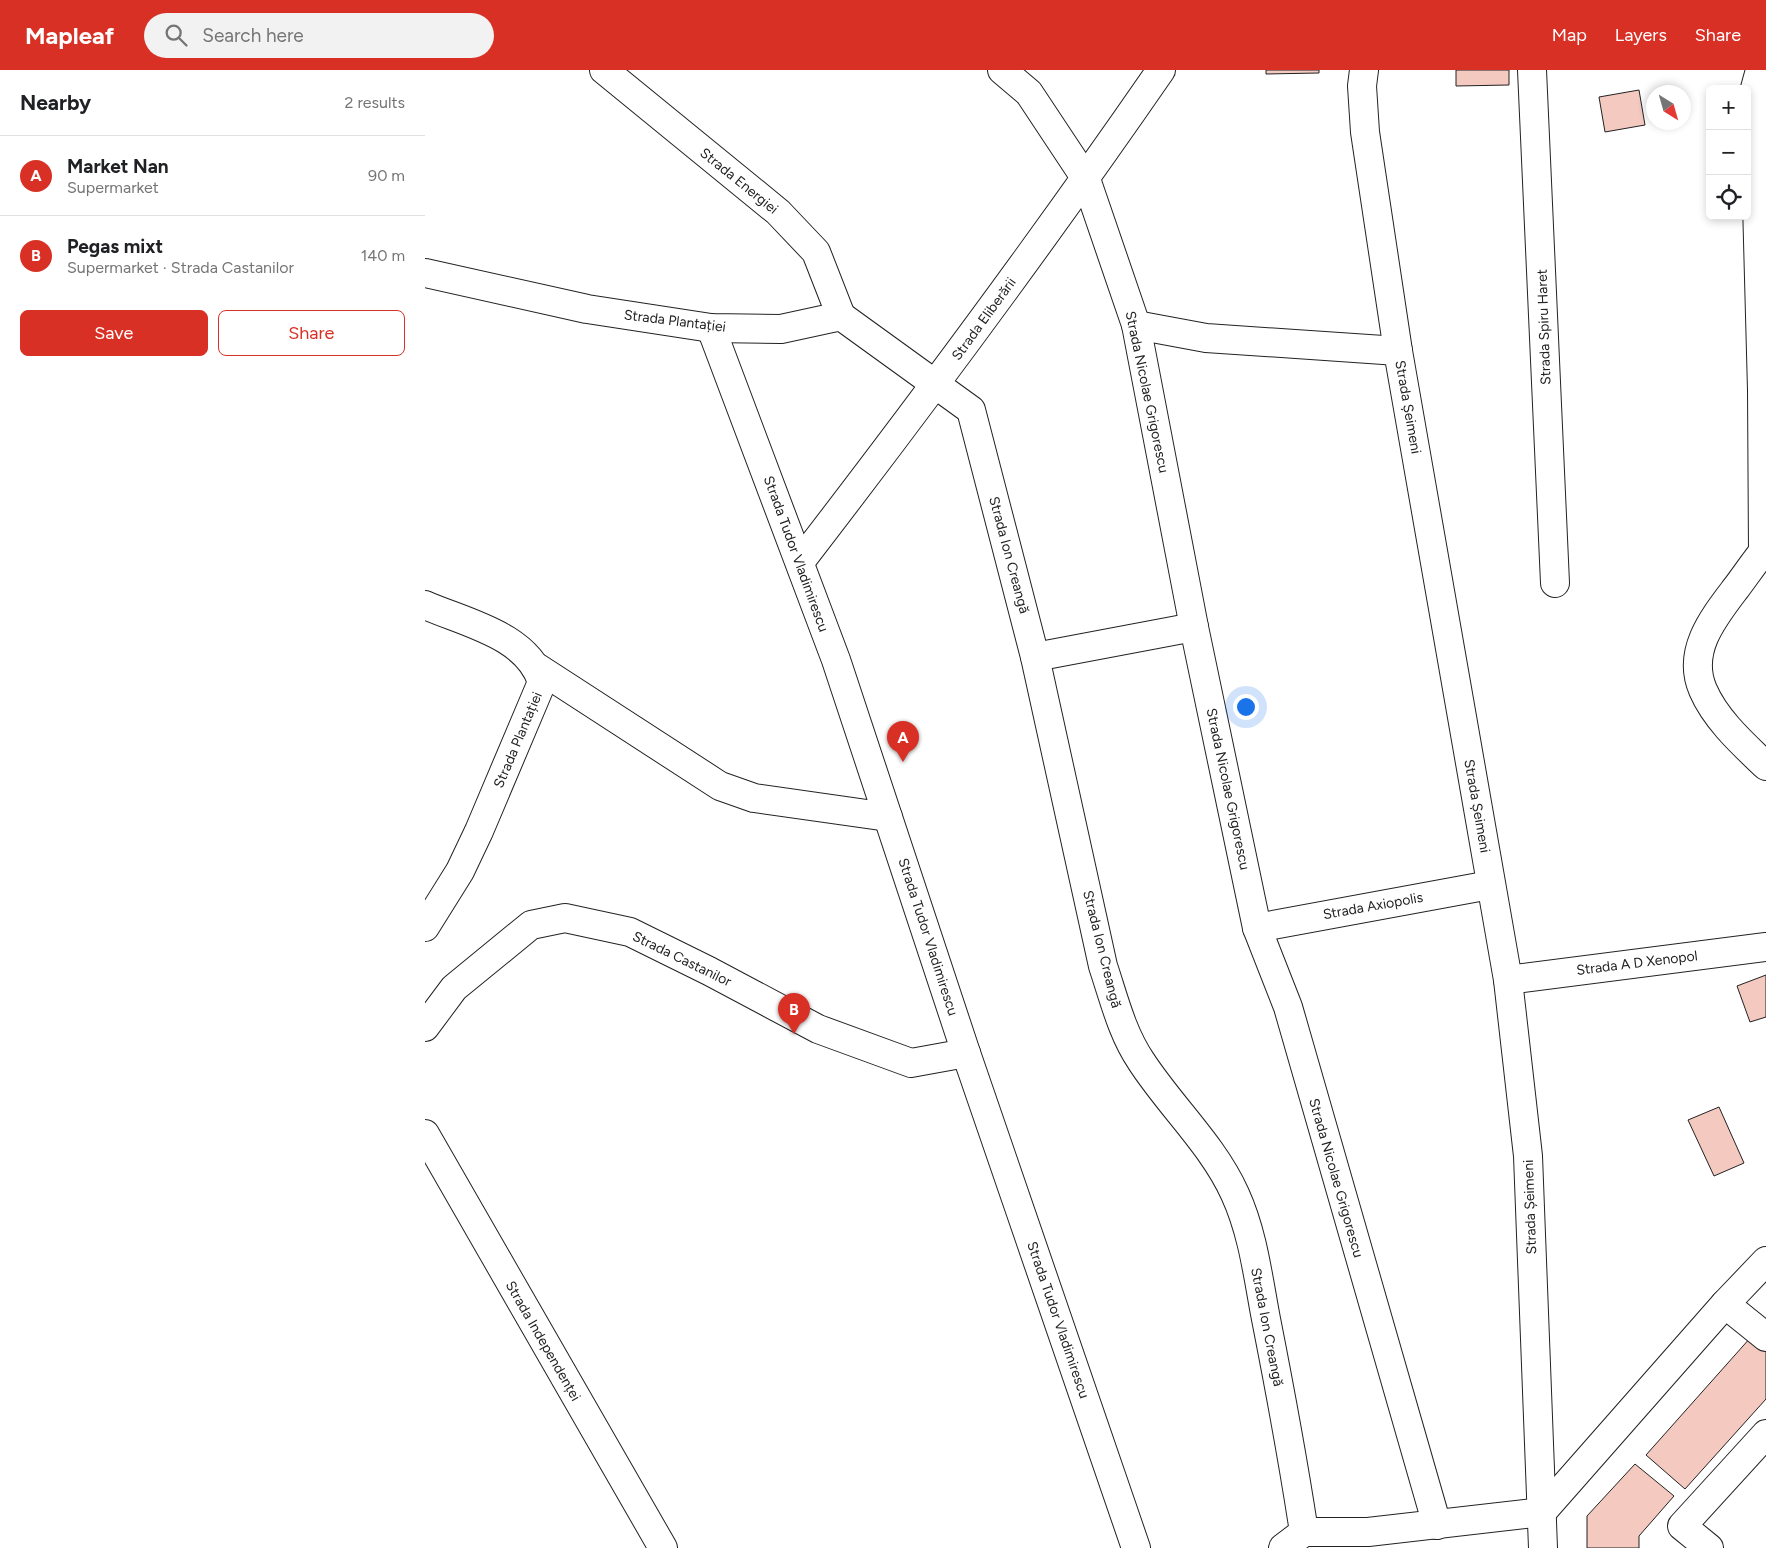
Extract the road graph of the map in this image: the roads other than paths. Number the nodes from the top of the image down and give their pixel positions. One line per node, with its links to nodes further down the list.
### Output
1 (604, 70): 9 (street, Strada Energiei)
2 (1002, 70): 7 (street, Strada Nicolae Grigorescu)
3 (1161, 70): 7 (street, Strada Eliberării)
4 (1365, 70): 12 (street, Strada Șeimeni)
5 (1532, 70): 16 (street, Strada Spiru Haret)
6 (1760, 70): 14 (street)
7 (1086, 179): 10 (street, Strada Nicolae Grigorescu); 13 (street, Strada Eliberării)
8 (425, 273): 11 (street, Strada Plantației)
9 (841, 316): 11 (street, Strada Plantației); 13 (street)
10 (1136, 325): 12 (street); 18 (street, Strada Nicolae Grigorescu)
11 (711, 328): 15 (street, Strada Tudor Vladimirescu)
12 (1398, 351): 23 (street, Strada Șeimeni)
13 (936, 385): 15 (street, Strada Eliberării); 19 (street, Strada Ion Creangă)
14 (1764, 550): 21 (street)
15 (800, 562): 22 (street, Strada Tudor Vladimirescu)
16 (1555, 583)
17 (425, 605): 20 (street)
18 (1194, 627): 19 (street); 25 (street, Strada Nicolae Grigorescu)
19 (1035, 657): 37 (street, Strada Ion Creangă)
20 (538, 668): 22 (street); 24 (street, Strada Plantației)
21 (1766, 766)
22 (888, 817): 29 (street, Strada Tudor Vladimirescu)
23 (1490, 885): 25 (street, Strada Axiopolis); 27 (street, Strada Șeimeni)
24 (425, 927)
25 (1257, 928): 36 (street, Strada Nicolae Grigorescu)
26 (1766, 947): 27 (street, Strada A D Xenopol)
27 (1508, 980): 35 (street, Strada Șeimeni)
28 (425, 1027): 29 (street, Strada Castanilor)
29 (966, 1053): 39 (street, Strada Tudor Vladimirescu)
30 (425, 1134): 38 (street, Strada Independenței)
31 (1766, 1261): 32 (street)
32 (1725, 1304): 33 (street); 35 (street)
33 (1766, 1336)
34 (1766, 1434): 42 (street)
35 (1542, 1512): 36 (street); 41 (street, Strada Șeimeni)
36 (1437, 1524): 37 (street)
37 (1304, 1532): 40 (street)
38 (663, 1548)
39 (1136, 1548)
40 (1283, 1548)
41 (1543, 1548)
42 (1709, 1548)

